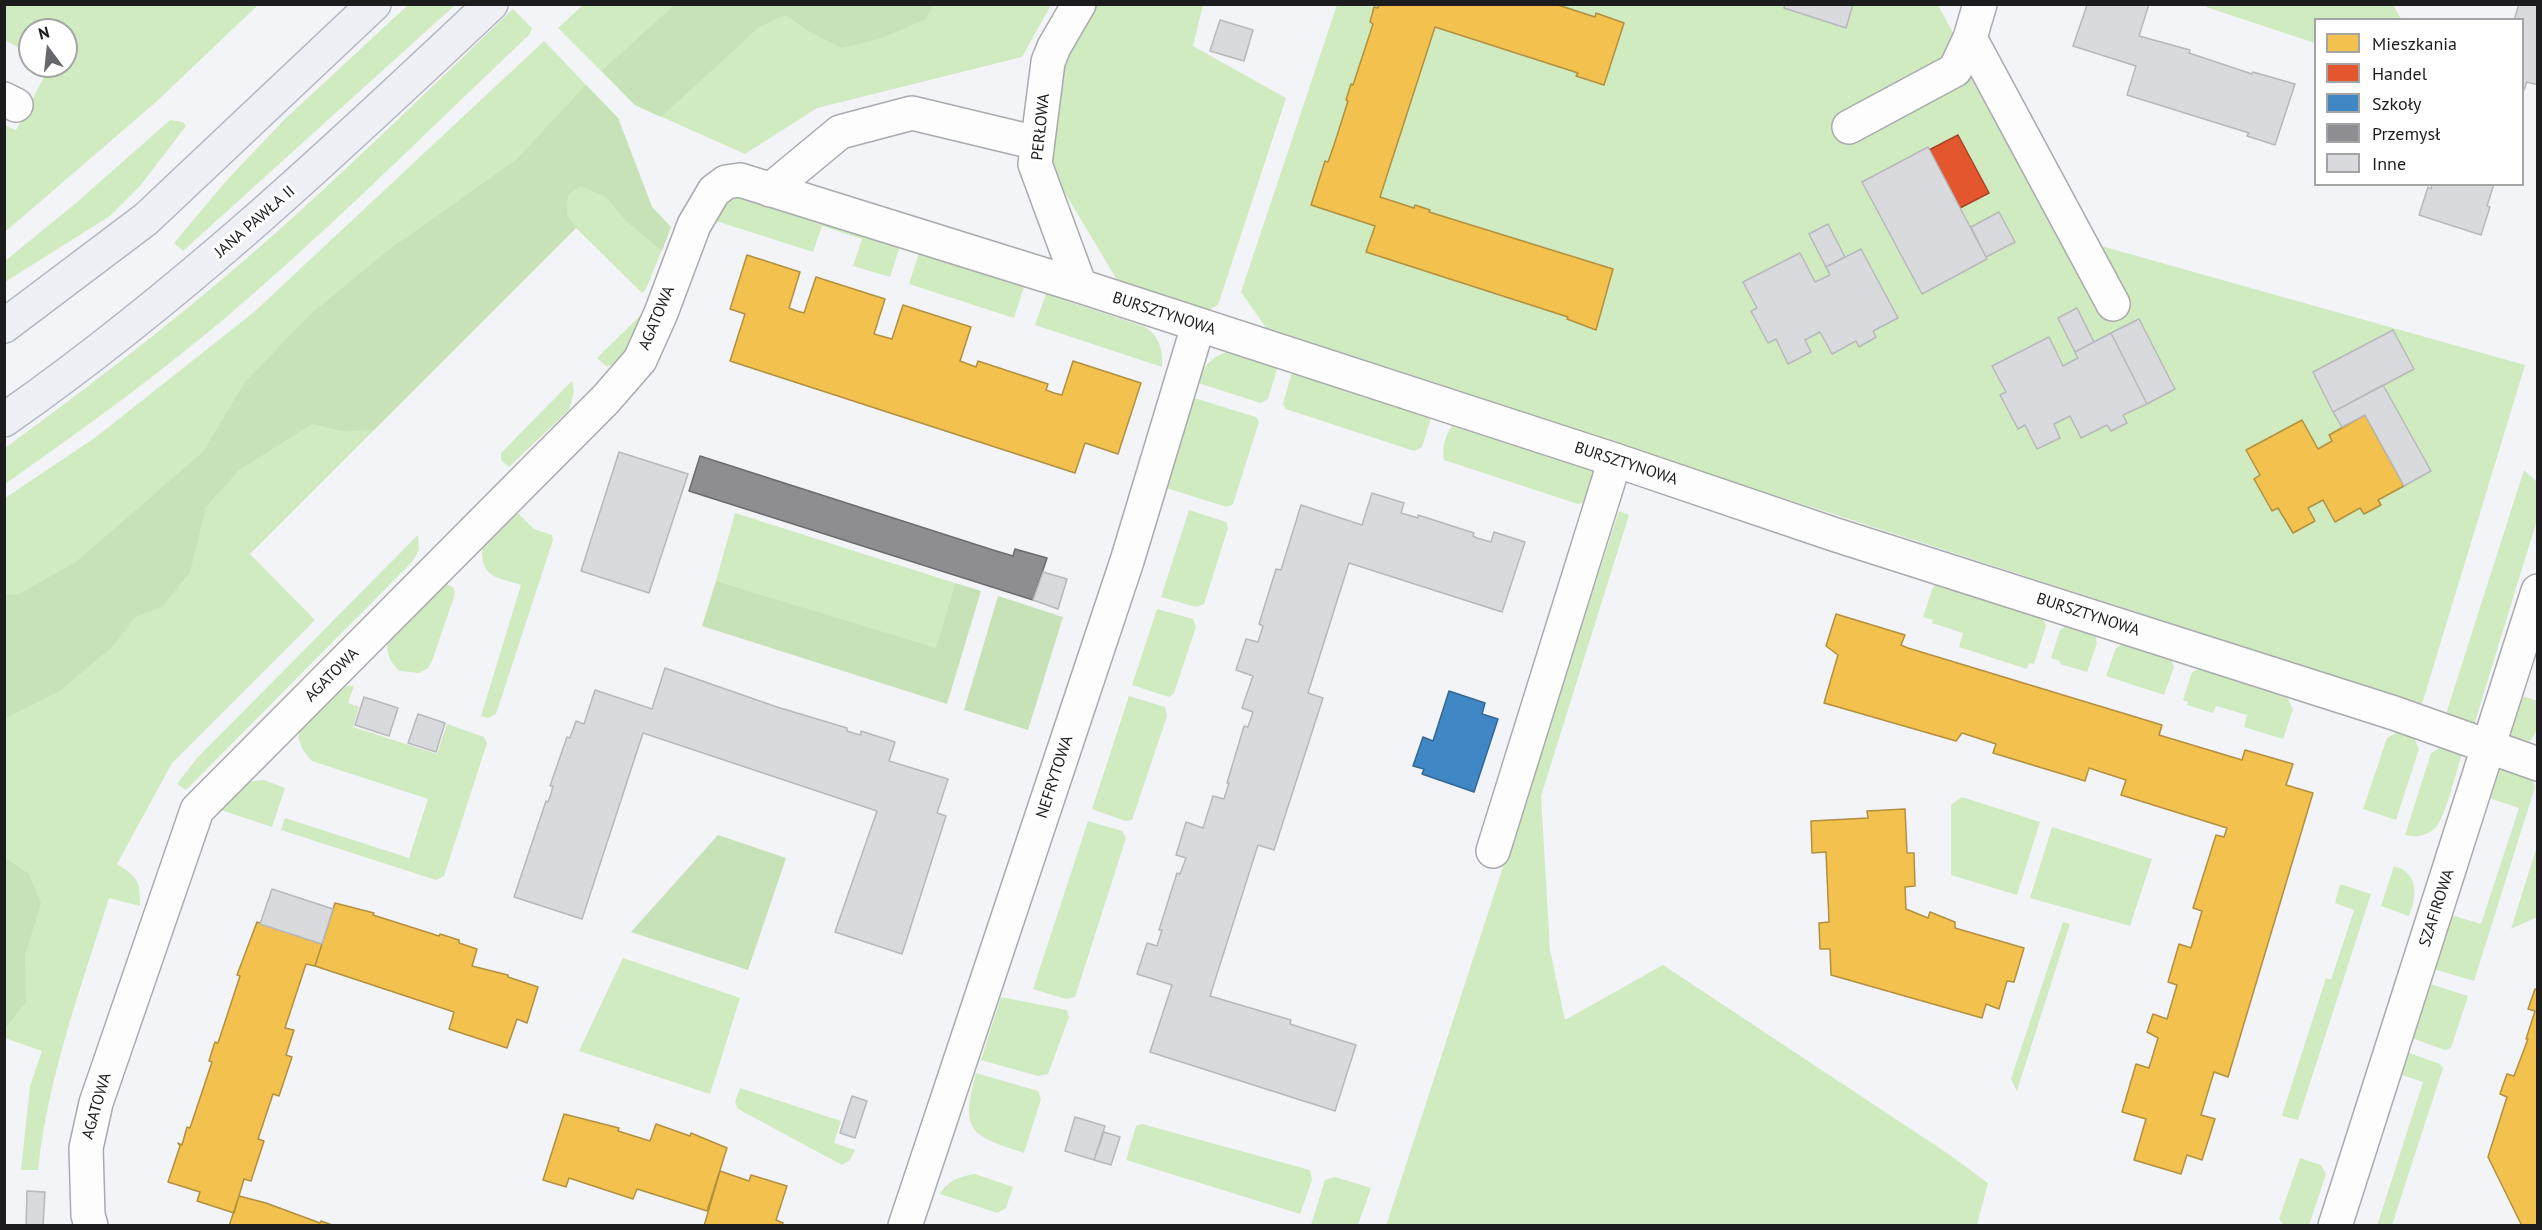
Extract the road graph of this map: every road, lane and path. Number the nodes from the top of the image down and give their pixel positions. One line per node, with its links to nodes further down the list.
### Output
1 (374, 4): 12 (main road)
2 (491, 4): 14 (main road, JANA PAWŁA II)
3 (1079, 4): 7 (street, PERŁOWA)
4 (1980, 4): 5 (street)
5 (1970, 38): 6 (street); 11 (street)
6 (1849, 127)
7 (1037, 143): 8 (street); 10 (street, PERŁOWA)
8 (770, 190): 9 (street, BURSZTYNOWA); 10 (street, BURSZTYNOWA)
9 (714, 191): 20 (street, AGATOWA)
10 (1080, 286): 13 (street, BURSZTYNOWA)
11 (2113, 304)
12 (4, 326)
13 (1198, 326): 15 (street, BURSZTYNOWA); 21 (street, NEFRYTOWA)
14 (4, 420)
15 (1615, 460): 17 (street, BURSZTYNOWA); 19 (street)
16 (2538, 591): 17 (street, SZAFIROWA)
17 (2489, 745): 18 (street, BURSZTYNOWA); 22 (street, SZAFIROWA)
18 (2538, 764)
19 (1493, 851)
20 (91, 1226)
21 (905, 1226)
22 (2336, 1226)

